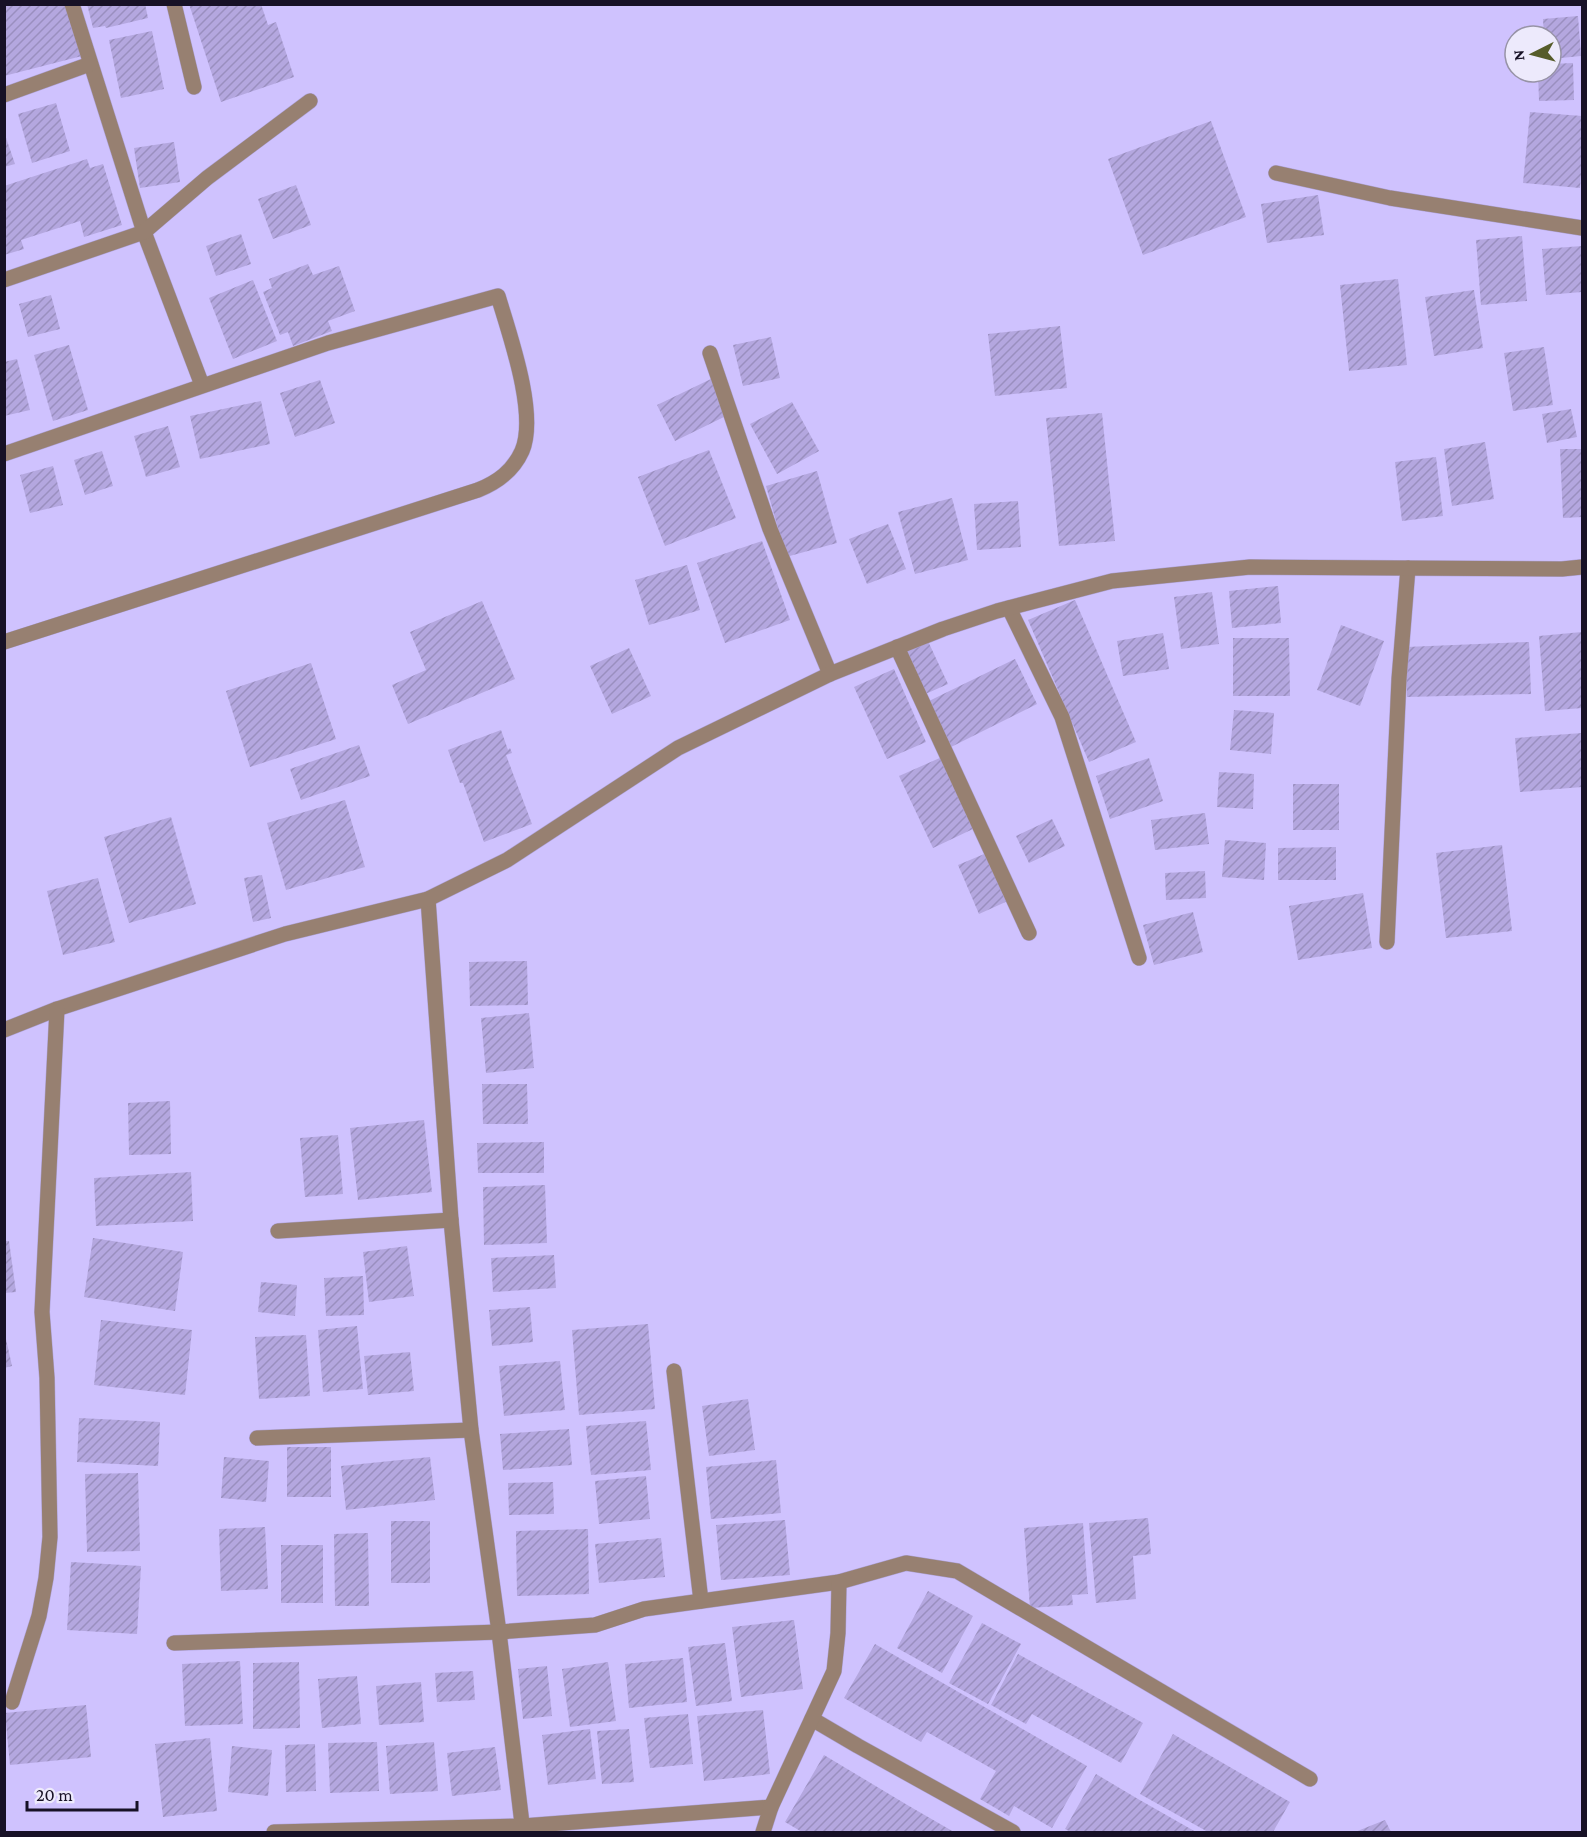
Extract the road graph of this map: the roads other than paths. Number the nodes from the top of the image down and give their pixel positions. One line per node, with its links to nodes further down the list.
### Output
1 (72, 4): 3 (street)
2 (174, 4): 4 (street)
3 (90, 64): 5 (street); 9 (street)
4 (194, 87)
5 (4, 95)
6 (310, 101): 9 (street)
7 (1276, 173): 8 (street)
8 (1582, 228)
9 (144, 232): 10 (street); 12 (street)
10 (4, 280)
11 (710, 353): 19 (street)
12 (202, 385): 13 (street); 17 (street)
13 (4, 454)
14 (1582, 567): 15 (street)
15 (1408, 568): 16 (street); 22 (street)
16 (1009, 608): 18 (street); 23 (street)
17 (4, 642)
18 (897, 647): 19 (street); 21 (street)
19 (830, 674): 20 (street)
20 (428, 899): 24 (street); 26 (street)
21 (1029, 933)
22 (1386, 942)
23 (1139, 957)
24 (57, 1009): 25 (street); 35 (street)
25 (4, 1030)
26 (451, 1220): 27 (street); 29 (street)
27 (278, 1232)
28 (674, 1371): 32 (street)
29 (471, 1430): 30 (street); 33 (street)
30 (256, 1438)
31 (839, 1582): 32 (street); 36 (street); 37 (street)
32 (700, 1601): 33 (street)
33 (499, 1632): 34 (street); 39 (street)
34 (174, 1643)
35 (12, 1702)
36 (812, 1719): 38 (street); 42 (street)
37 (1310, 1779)
38 (771, 1807): 39 (street); 41 (street)
39 (523, 1829): 40 (street)
40 (274, 1833)
41 (763, 1833)
42 (1013, 1833)

